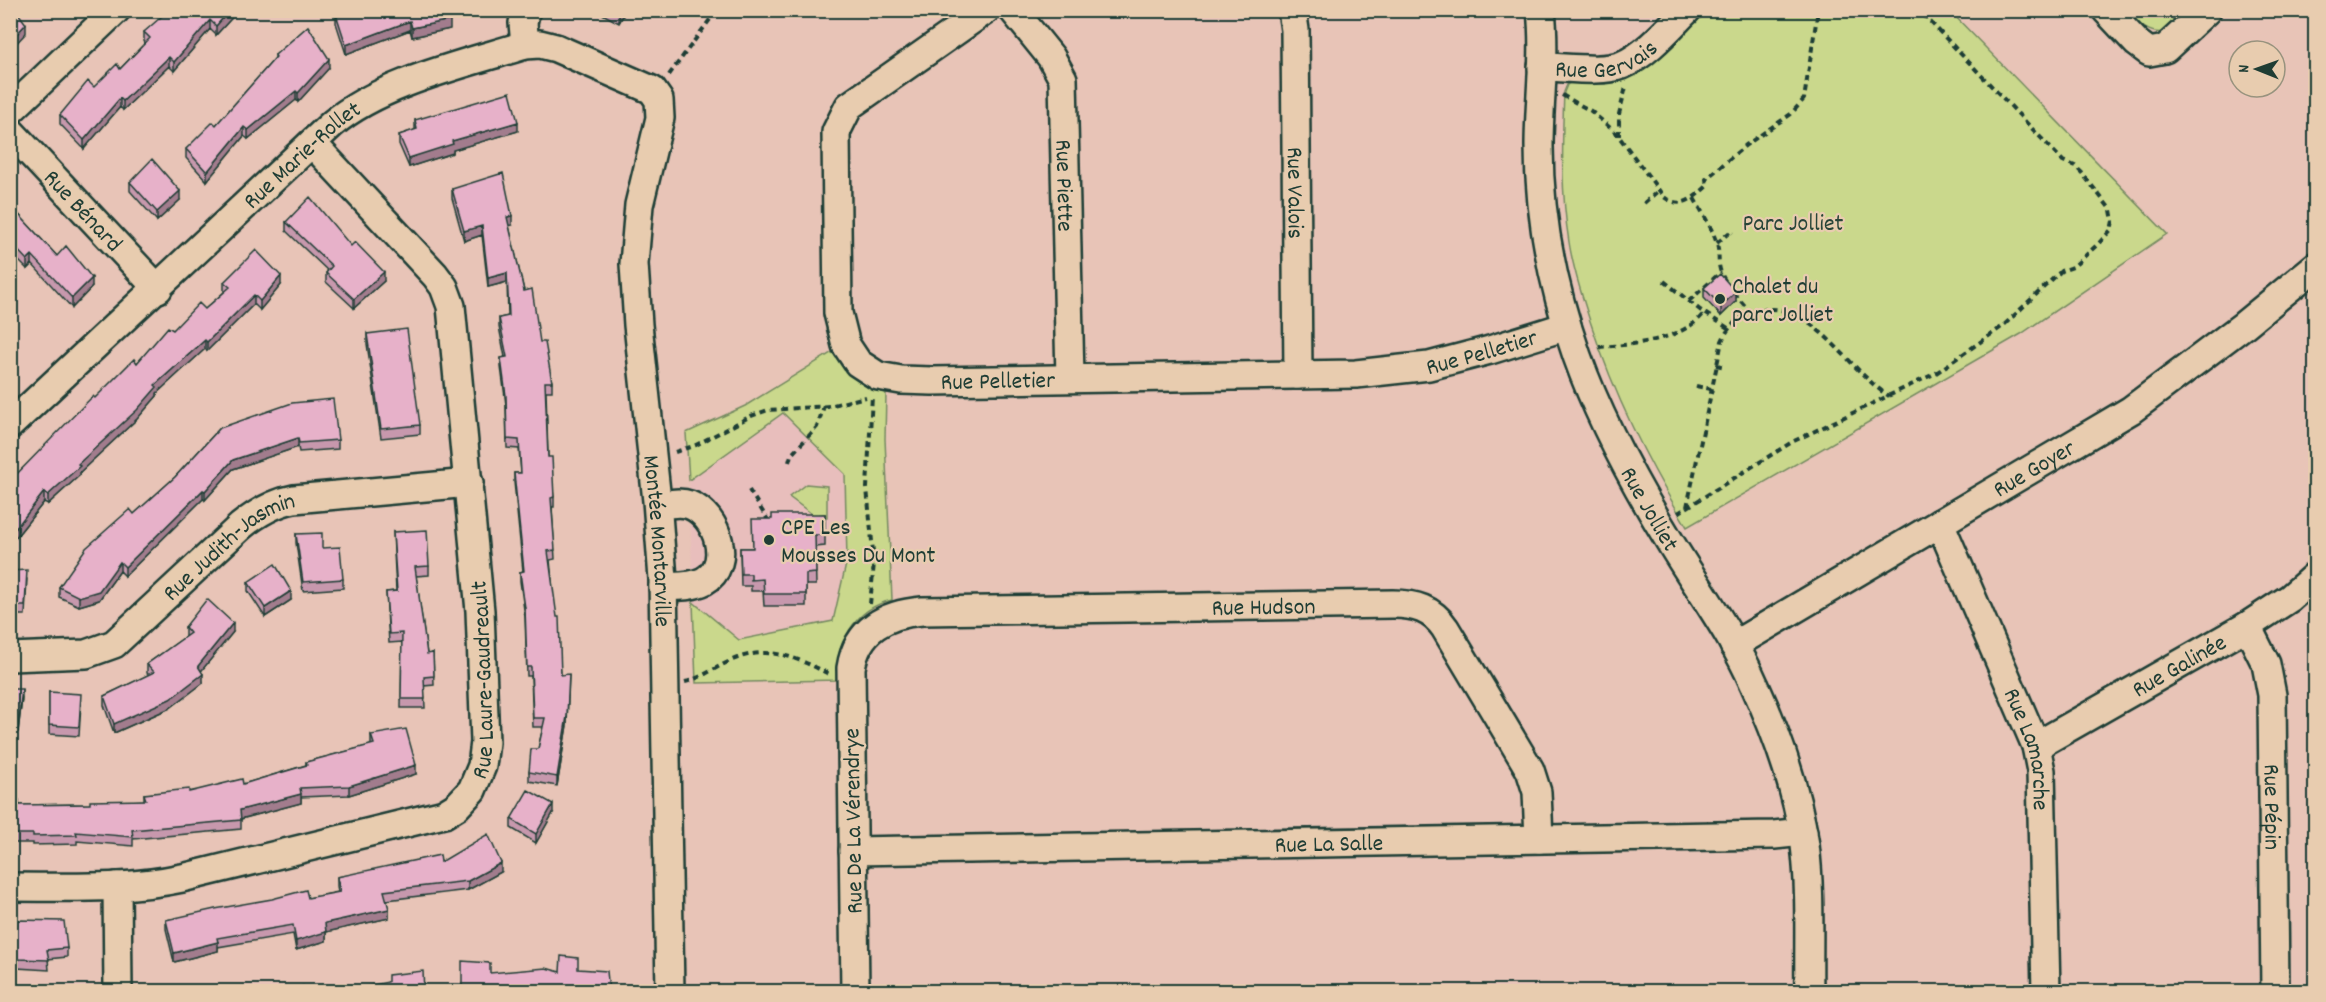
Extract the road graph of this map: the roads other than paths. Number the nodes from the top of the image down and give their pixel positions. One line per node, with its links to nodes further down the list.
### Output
1 (116, 10): 13 (street)
2 (526, 10): 10 (street)
3 (986, 10): 20 (street, Rue Pelletier)
4 (1013, 10): 20 (street, Rue Piette)
5 (1292, 10): 19 (street, Rue Valois)
6 (1541, 10): 11 (street, Rue Jolliet)
7 (1687, 10): 11 (street, Rue Gervais)
8 (2106, 10): 9 (street)
9 (2207, 10)
10 (525, 45): 12 (street, Rue Marie-Rollet); 15 (street, Rue Marie-Rollet)
11 (1542, 67): 18 (street, Rue Jolliet)
12 (657, 95): 23 (street, Montée Montarville)
13 (10, 111)
14 (10, 131): 17 (street, Rue Bénard)
15 (312, 142): 17 (street, Rue Marie-Rollet); 22 (street, Rue Laure-Gaudreault)
16 (2316, 266): 24 (street, Rue Goyer)
17 (158, 289): 21 (street, Rue Marie-Rollet)
18 (1567, 326): 19 (street, Rue Pelletier); 29 (street, Rue Jolliet)
19 (1298, 375): 20 (street, Rue Pelletier)
20 (1070, 378)
21 (10, 425)
22 (469, 483): 30 (street, Rue Judith-Jasmin); 35 (street, Rue Laure-Gaudreault)
23 (658, 506): 26 (street, Montée Montarville); 26 (street)
24 (1940, 523): 29 (street, Rue Goyer); 31 (street, Rue Lamarche)
25 (2316, 575): 28 (street, Rue Galinée)
26 (663, 587): 38 (street, Montée Montarville)
27 (877, 623): 33 (street, Rue Hudson); 34 (street, Rue De La Vérendrye)
28 (2247, 626): 31 (street, Rue Galinée); 42 (street, Rue Pépin)
29 (1734, 645): 32 (street, Rue Jolliet)
30 (10, 657)
31 (2036, 746): 41 (street, Rue Lamarche)
32 (1803, 832): 33 (street, Rue La Salle); 40 (street, Rue Jolliet)
33 (1539, 839): 34 (street, Rue La Salle)
34 (853, 850): 39 (street, Rue De La Vérendrye)
35 (117, 886): 36 (street, Rue Laure-Gaudreault); 37 (street)
36 (10, 887)
37 (118, 992)
38 (670, 992)
39 (855, 992)
40 (1809, 992)
41 (2046, 992)
42 (2275, 992)

